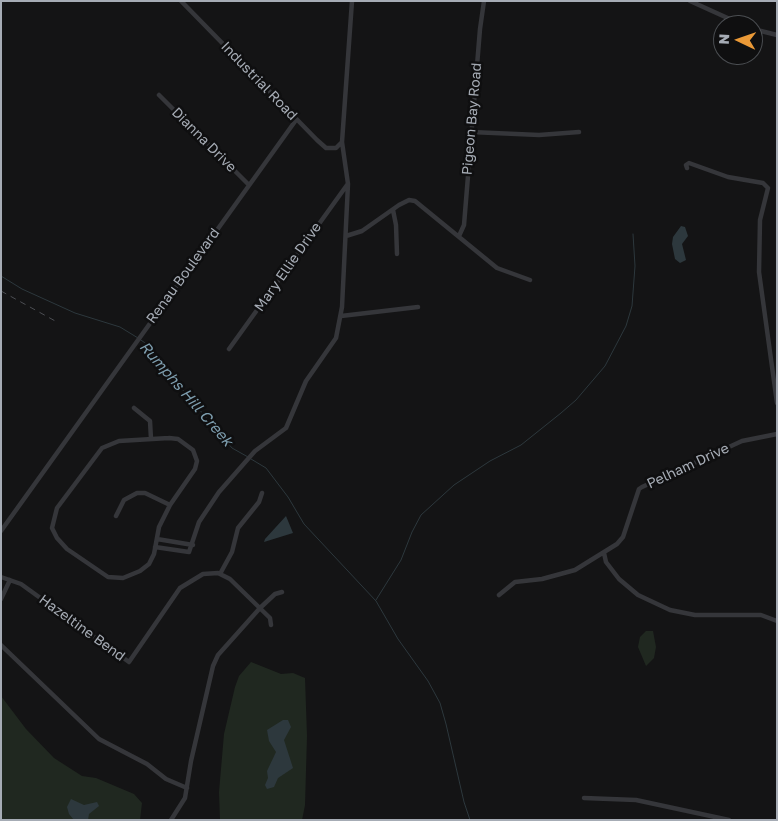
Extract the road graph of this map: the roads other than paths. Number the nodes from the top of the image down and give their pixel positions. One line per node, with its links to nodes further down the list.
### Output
1 (181, 1): 9 (street, Industrial Road)
2 (352, 1): 12 (street)
3 (484, 1): 10 (street, Pigeon Bay Road)
4 (690, 1): 5 (street)
5 (721, 15)
6 (763, 32): 7 (street)
7 (777, 35)
8 (159, 95): 15 (street, Dianna Drive)
9 (296, 120): 12 (street, Industrial Road); 15 (street, Renau Boulevard)
10 (471, 132): 11 (street); 18 (street, Pigeon Bay Road)
11 (579, 132)
12 (342, 142): 14 (street)
13 (687, 168): 24 (street)
14 (348, 184): 17 (street); 23 (street, Mary Ellie Drive)
15 (249, 185): 31 (street, Renau Boulevard)
16 (392, 210): 17 (street); 18 (street); 19 (street)
17 (346, 236): 22 (street)
18 (459, 236): 20 (street)
19 (397, 254)
20 (530, 280)
21 (418, 307): 22 (street)
22 (341, 316): 33 (street)
23 (229, 349)
24 (777, 403)
25 (134, 408): 27 (street)
26 (777, 434): 35 (street, Pelham Drive)
27 (151, 439): 29 (street); 34 (street)
28 (262, 493): 36 (street)
29 (170, 505): 30 (street); 32 (street)
30 (116, 516)
31 (1, 531)
32 (157, 539): 33 (street); 34 (street)
33 (193, 545): 34 (street)
34 (155, 548)
35 (604, 553): 40 (street, Pelham Drive); 43 (street)
36 (220, 574): 38 (street, Hazeltine Bend); 42 (street)
37 (1, 577): 38 (street, Hazeltine Bend)
38 (10, 580): 41 (street)
39 (282, 592): 42 (street)
40 (499, 595)
41 (1, 599)
42 (260, 608): 44 (street); 46 (street)
43 (777, 621)
44 (271, 625)
45 (1, 644): 46 (street)
46 (188, 788): 48 (street)
47 (584, 798): 49 (street)
48 (171, 820)
49 (729, 820)

